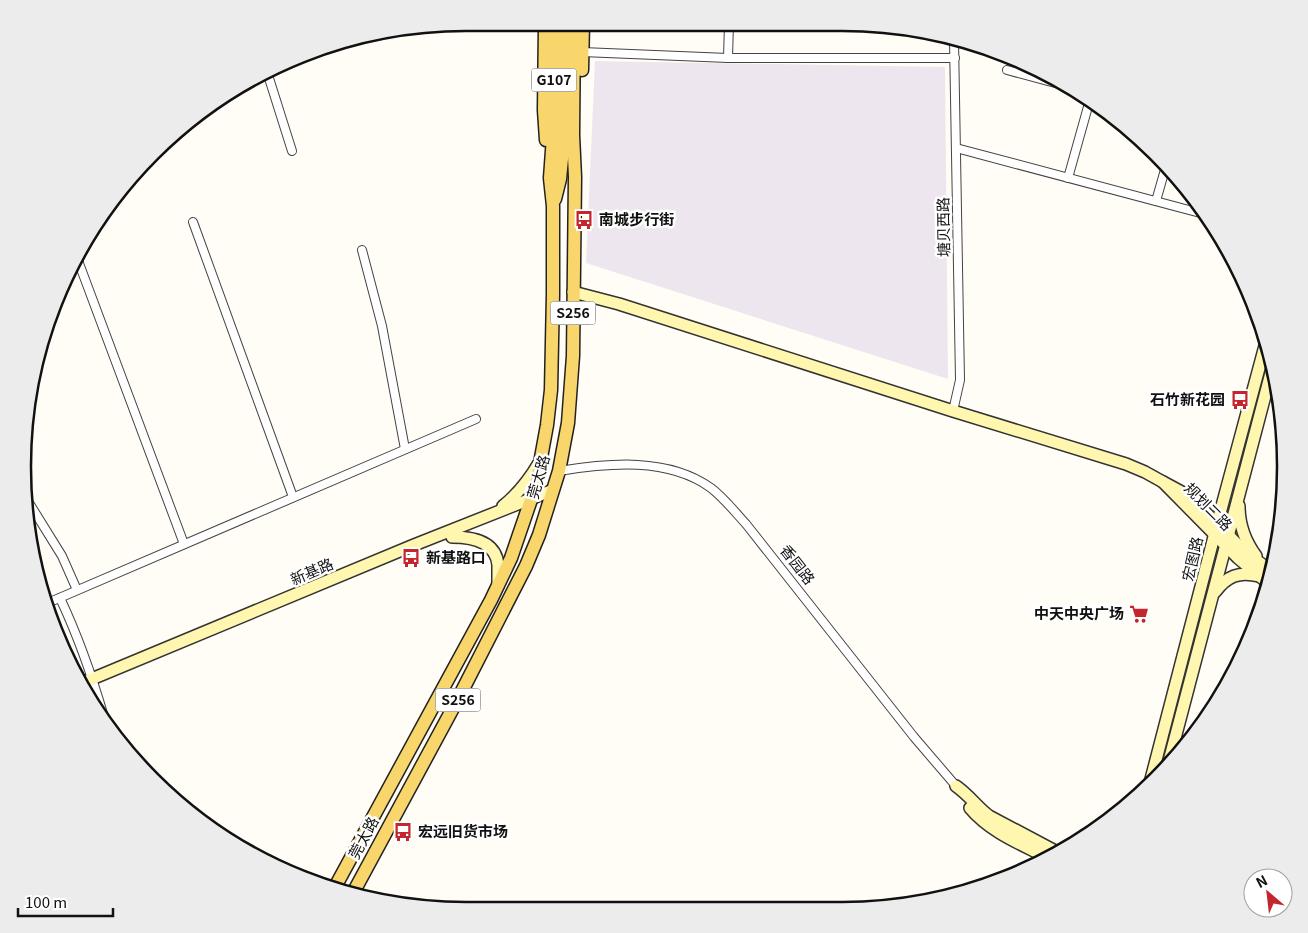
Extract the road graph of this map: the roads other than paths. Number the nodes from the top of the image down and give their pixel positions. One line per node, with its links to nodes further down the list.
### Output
1 (545, 31): 21 (main road)
2 (554, 31): 15 (main road, 莞太路 / G107)
3 (564, 31): 17 (main road)
4 (574, 31): 20 (main road, 莞太路 / S256)
5 (583, 31): 8 (main road)
6 (729, 31): 9 (street)
7 (954, 46): 10 (street, 塘贝西路)
8 (582, 52): 9 (street); 20 (main road)
9 (728, 58): 10 (street)
10 (955, 58): 16 (street, 塘贝西路)
11 (1007, 70): 12 (street)
12 (1038, 78)
13 (269, 79): 18 (street)
14 (1088, 108): 22 (street)
15 (553, 137): 21 (main road, 莞太路 / S256)
16 (956, 148): 22 (street); 33 (street, 塘贝西路)
17 (563, 149): 24 (main road); 25 (main road)
18 (292, 151)
19 (1164, 174): 23 (street)
20 (576, 177): 25 (main road, 莞太路 / S256)
21 (550, 178): 24 (main road, 莞太路 / S256)
22 (1068, 178): 23 (street)
23 (1156, 201): 26 (street)
24 (553, 206): 36 (main road, 莞太路 / S256)
25 (574, 207): 30 (main road, 莞太路 / S256)
26 (1193, 211)
27 (193, 222): 40 (street)
28 (362, 250): 35 (street)
29 (80, 268): 47 (street)
30 (573, 292): 33 (street, 规划二路); 37 (main road, 莞太路 / S256)
31 (1262, 356): 44 (street, 宏图路)
32 (1268, 383): 39 (street, 宏图路)
33 (952, 411): 44 (street, 规划二路)
34 (476, 419): 35 (street)
35 (405, 449): 40 (street)
36 (541, 459): 41 (main road, 莞太路 / S256); 43 (street)
37 (559, 471): 38 (main road, 莞太路 / S256); 61 (street, 香园路)
38 (552, 494): 41 (street, 新基路); 65 (main road, 莞太路 / S256)
39 (1238, 495): 46 (street, 宏图路); 48 (street)
40 (293, 497): 47 (street)
41 (531, 502): 43 (street, 新基路); 45 (street, 新基路); 52 (main road, 莞太路 / S256)
42 (34, 510): 53 (street)
43 (491, 514): 58 (street, 新基路)
44 (1216, 529): 46 (street, 规划二路); 60 (street, 宏图路)
45 (452, 537): 52 (street); 58 (street, 新基路)
46 (1226, 540): 48 (street); 50 (street, 规划二路); 54 (street, 宏图路)
47 (184, 544): 53 (street)
48 (1261, 564): 49 (street)
49 (1264, 571)
50 (1263, 575)
51 (1262, 577): 54 (street)
52 (498, 586): 64 (main road, 莞太路 / S256)
53 (77, 590): 55 (street)
54 (1212, 596): 59 (street, 宏图路)
55 (60, 598): 56 (street); 57 (street)
56 (53, 601)
57 (88, 681)
58 (89, 684)
59 (1172, 749)
60 (1154, 769)
61 (956, 786): 62 (street, 香园路); 63 (street, 香园路)
62 (1050, 848)
63 (1040, 854)
64 (338, 882)
65 (357, 888)

